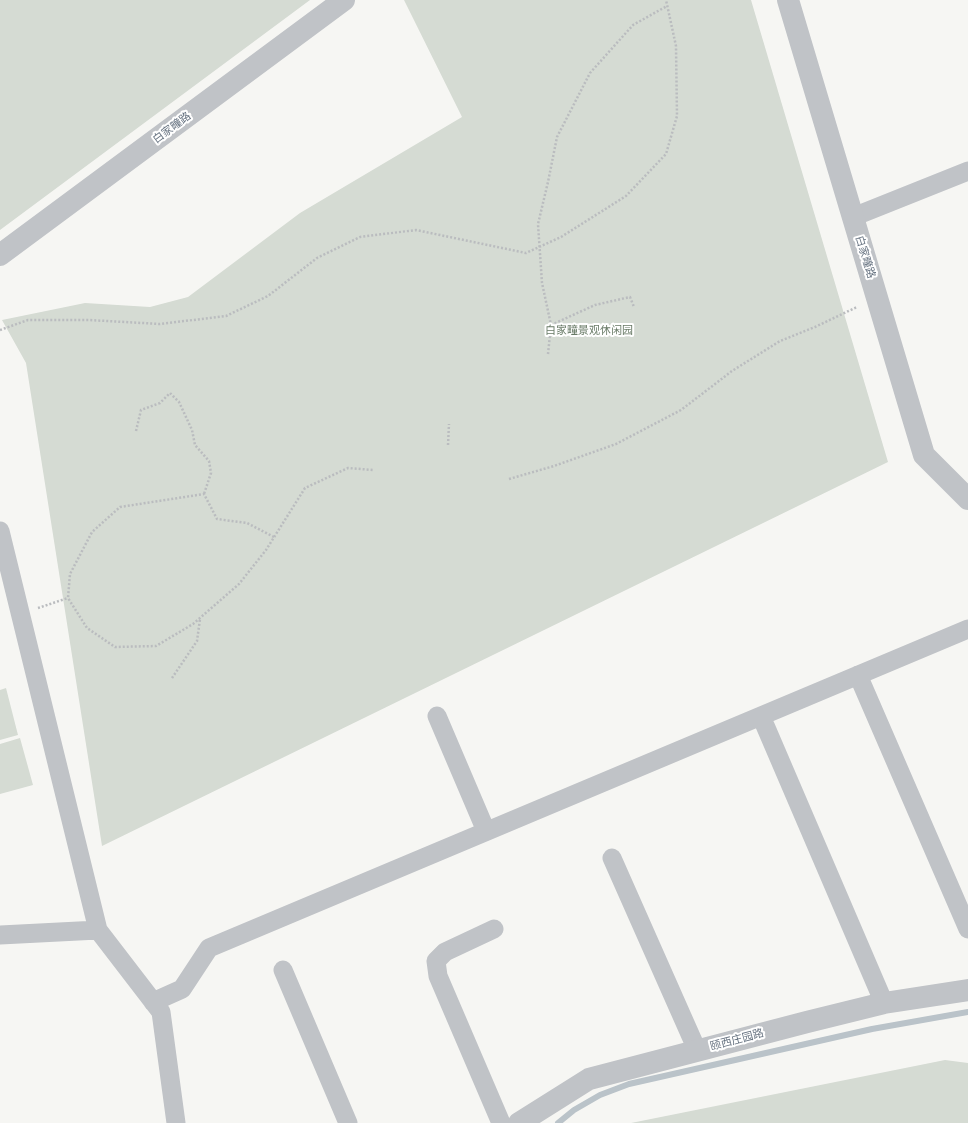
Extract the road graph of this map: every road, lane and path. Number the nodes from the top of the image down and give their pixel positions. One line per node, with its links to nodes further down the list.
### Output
1 (344, 0): 8 (street, 白家疃路)
2 (666, 0): 4 (path)
3 (788, 0): 6 (street, 白家疃路)
4 (667, 6): 7 (path); 7 (path)
5 (968, 171): 6 (street)
6 (853, 217): 9 (street, 白家疃路)
7 (540, 247): 11 (path); 12 (path)
8 (0, 255)
9 (877, 298): 18 (path); 20 (street, 白家疃路)
10 (634, 307): 11 (path)
11 (551, 326): 13 (path)
12 (0, 330)
13 (548, 354)
14 (449, 424): 16 (path)
15 (136, 431): 19 (path)
16 (448, 445)
17 (373, 470): 22 (path)
18 (509, 479)
19 (204, 494): 22 (path); 23 (path)
20 (968, 499)
21 (0, 531): 24 (street)
22 (274, 537): 25 (path)
23 (68, 598): 24 (path); 25 (path)
24 (20, 614): 35 (street)
25 (200, 618): 28 (path)
26 (968, 629): 27 (street)
27 (858, 675): 30 (street); 34 (street)
28 (172, 678)
29 (437, 716): 31 (street)
30 (761, 716): 31 (street); 40 (street)
31 (486, 831): 39 (street)
32 (612, 858): 41 (street)
33 (494, 929): 44 (street)
34 (968, 929)
35 (98, 930): 36 (street); 39 (street)
36 (0, 935)
37 (283, 970): 43 (street)
38 (968, 990): 40 (street, 颐西庄园路)
39 (153, 1002): 42 (street)
40 (884, 1003): 41 (street, 颐西庄园路)
41 (697, 1050): 45 (street, 颐西庄园路)
42 (176, 1123)
43 (348, 1123)
44 (501, 1123)
45 (519, 1123)

